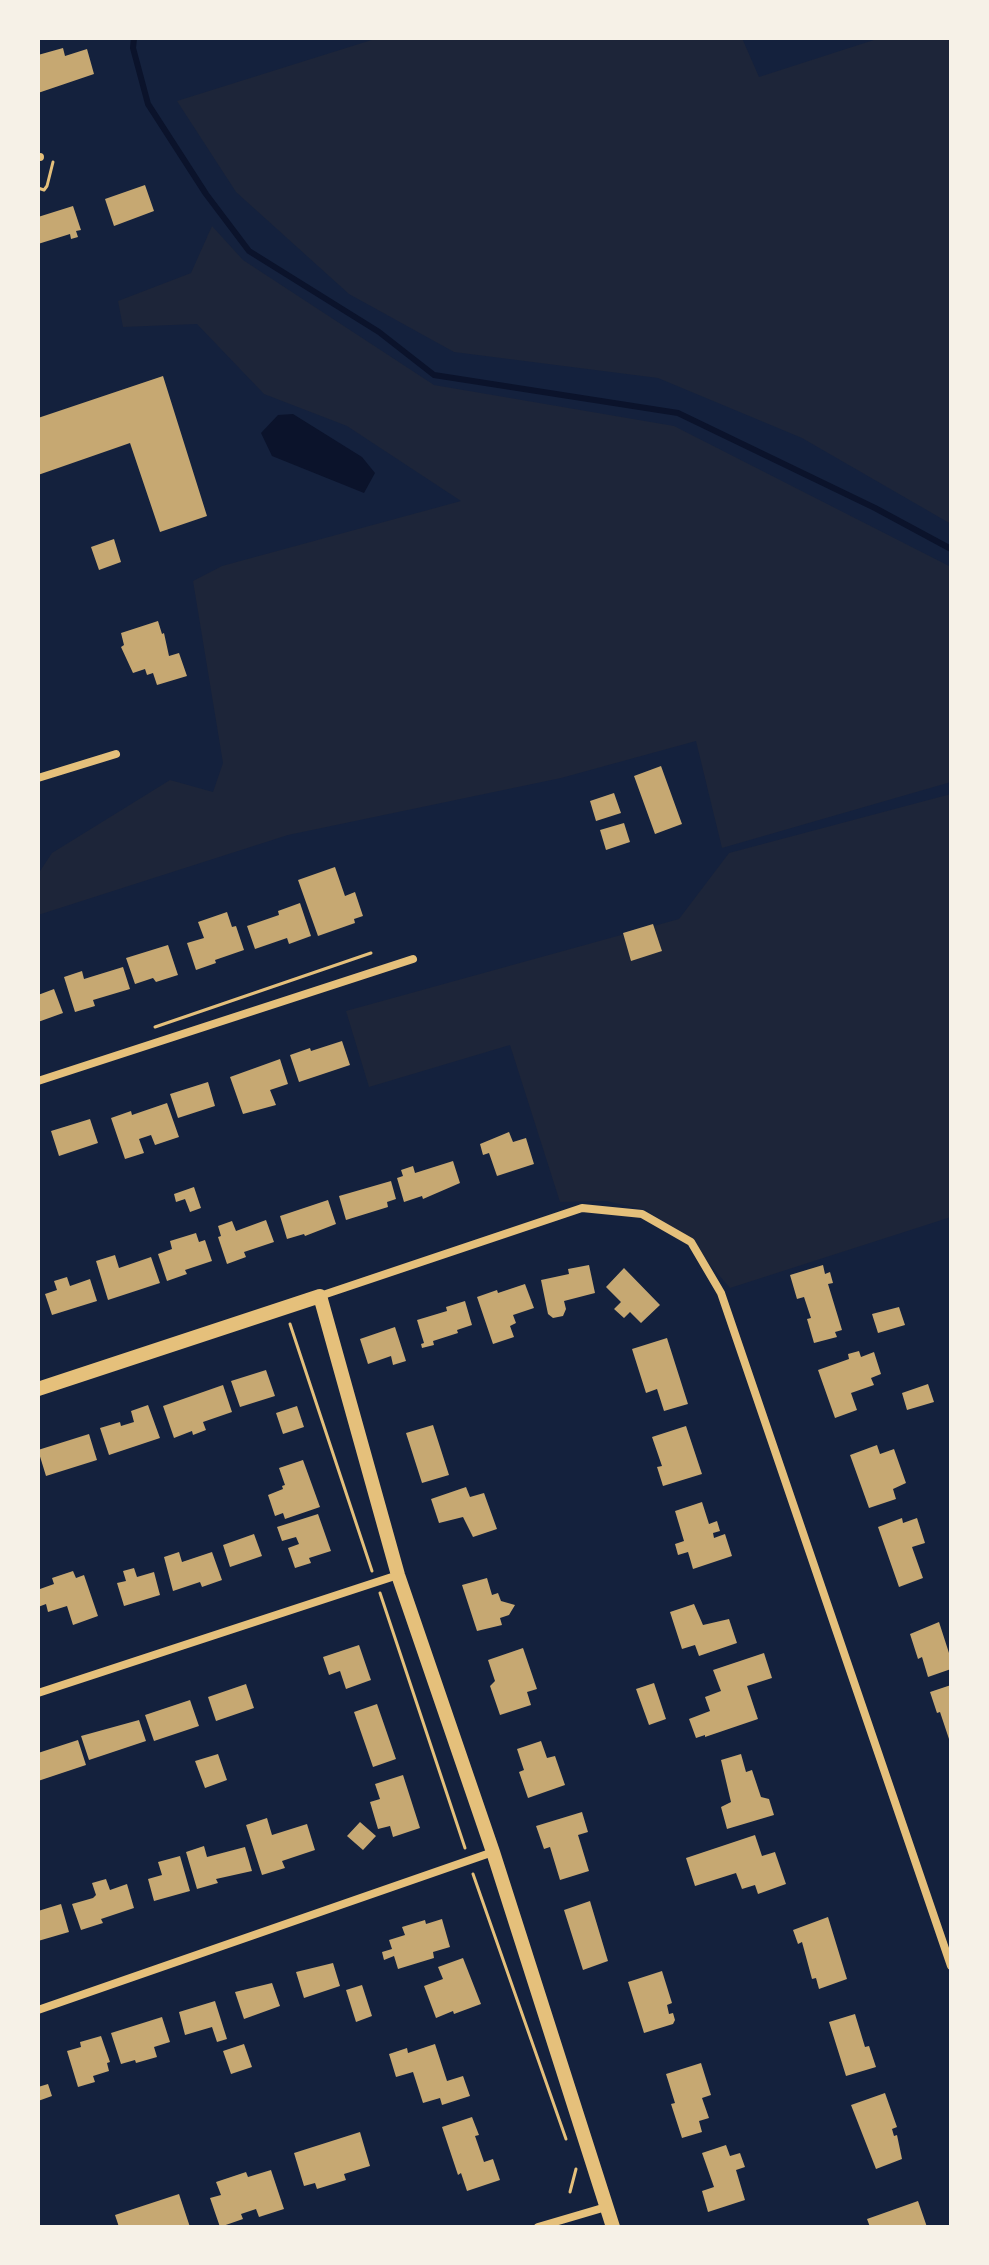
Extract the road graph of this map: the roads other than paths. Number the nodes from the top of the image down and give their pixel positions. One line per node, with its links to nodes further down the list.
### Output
1 (116, 754): 2 (street)
2 (38, 778)
3 (413, 959): 4 (street)
4 (38, 1081)
5 (320, 1296): 6 (street); 7 (street); 10 (street)
6 (38, 1389)
7 (398, 1575): 8 (street); 9 (street)
8 (38, 1693)
9 (493, 1852): 11 (street); 12 (street)
10 (951, 1966)
11 (38, 2010)
12 (606, 2207): 13 (street); 14 (street)
13 (538, 2227)
14 (613, 2227)

